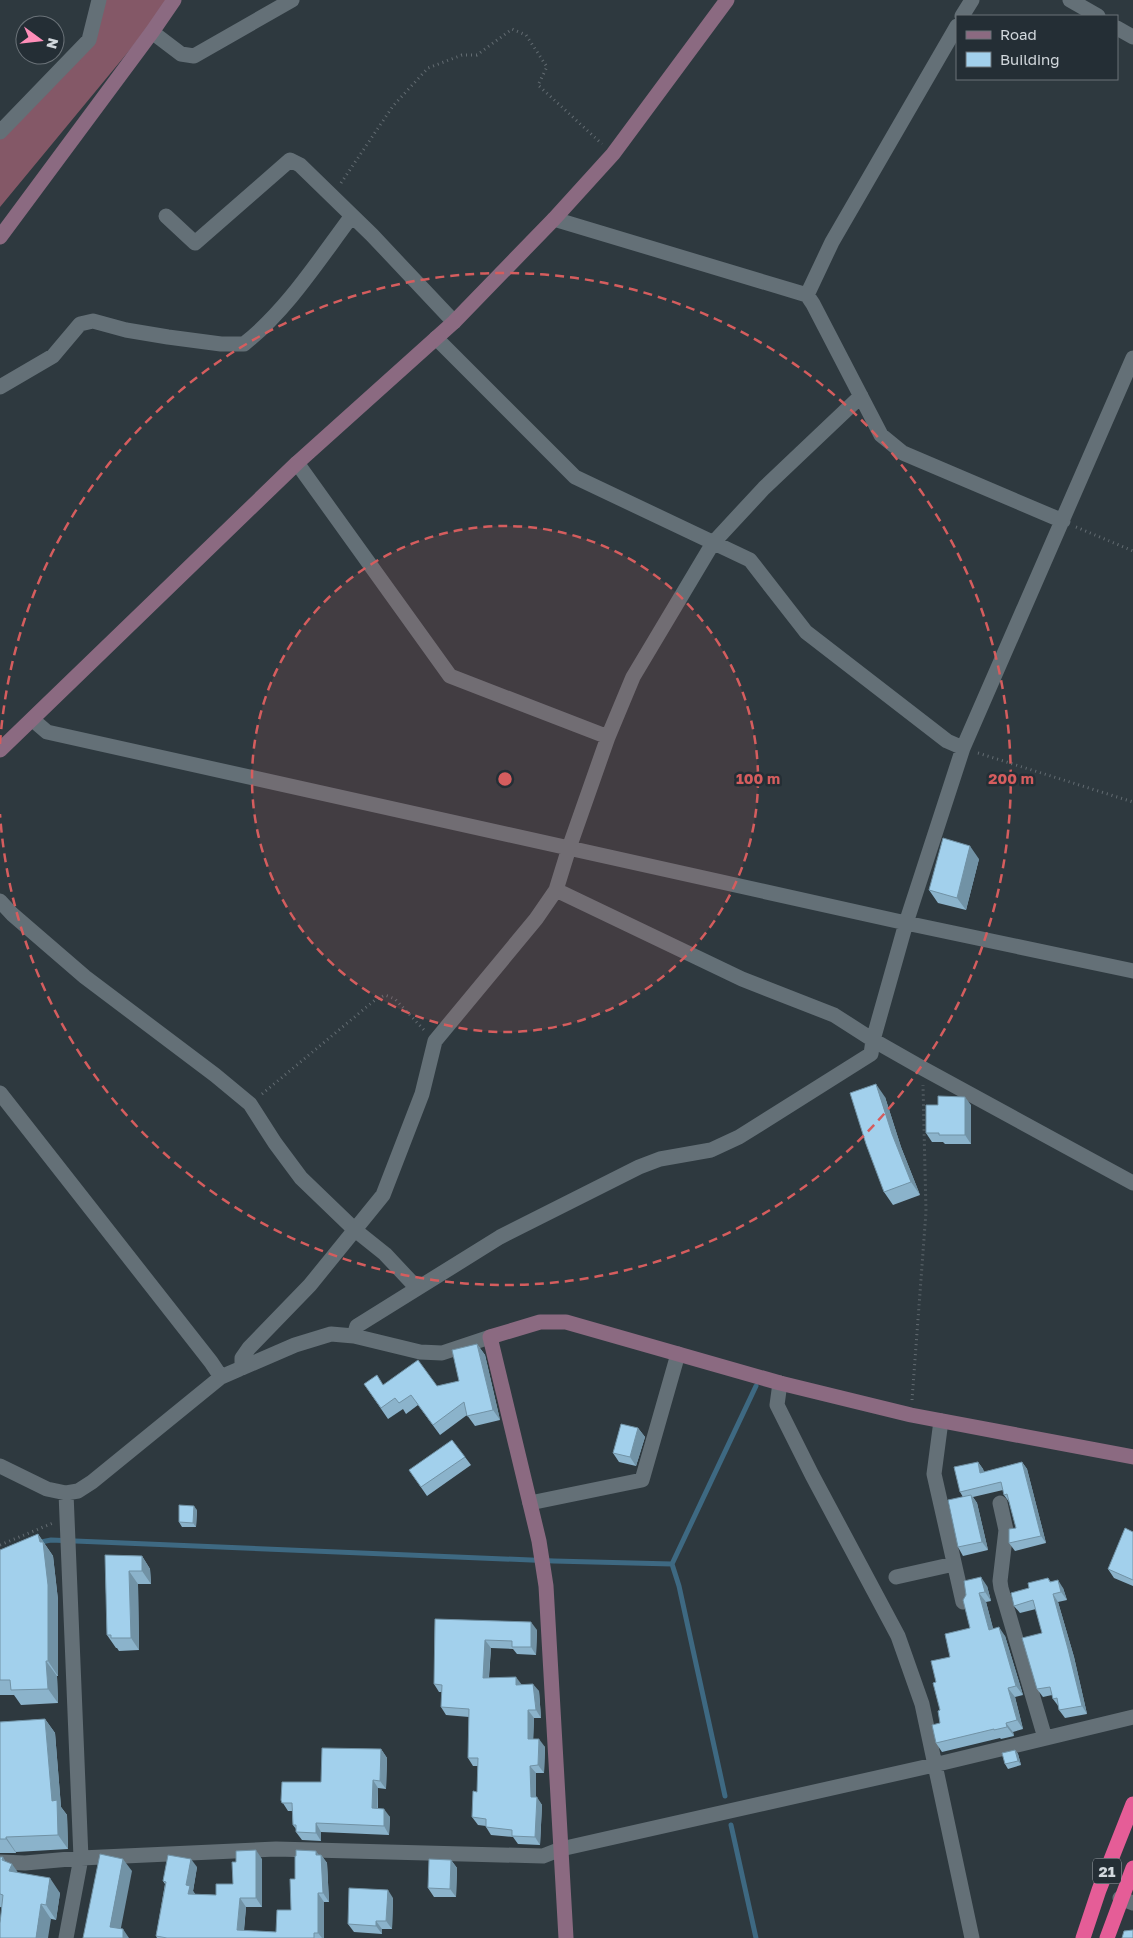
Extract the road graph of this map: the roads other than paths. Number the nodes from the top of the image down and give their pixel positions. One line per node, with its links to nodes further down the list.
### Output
1 (99, 0): 13 (street)
2 (174, 0): 11 (street)
3 (292, 0): 11 (street)
4 (727, 0): 16 (street)
5 (972, 0): 7 (street)
6 (1070, 0): 8 (street)
7 (963, 15)
8 (1096, 15)
9 (956, 28): 18 (street)
10 (1118, 29): 12 (street)
11 (152, 32): 17 (street)
12 (1133, 37)
13 (0, 132)
14 (166, 216): 15 (street)
15 (351, 217): 19 (street); 22 (street)
16 (554, 219): 18 (street); 19 (street)
17 (0, 237)
18 (807, 295): 23 (street)
19 (454, 322): 20 (street)
20 (436, 338): 24 (street); 26 (street)
21 (1133, 358): 25 (street)
22 (0, 387)
23 (860, 396): 25 (street); 26 (street)
24 (297, 463): 27 (street); 28 (street)
25 (1062, 521): 29 (street)
26 (713, 543): 28 (street); 29 (street)
27 (33, 720): 30 (street); 31 (street)
28 (608, 737): 31 (street)
29 (963, 748): 34 (street)
30 (0, 750)
31 (569, 848): 32 (street); 34 (street)
32 (556, 890): 36 (street); 39 (street)
33 (0, 901): 39 (street)
34 (906, 923): 35 (street); 36 (street)
35 (1133, 971)
36 (873, 1040): 38 (street); 40 (street)
37 (0, 1093): 45 (street)
38 (1133, 1183)
39 (355, 1230): 40 (street); 44 (street)
40 (416, 1288): 41 (street)
41 (354, 1336): 42 (street); 44 (street)
42 (490, 1337): 43 (street); 51 (street)
43 (678, 1354): 46 (street); 51 (street)
44 (242, 1368): 45 (street)
45 (221, 1377): 50 (street)
46 (780, 1383): 47 (street); 58 (street)
47 (940, 1421): 48 (street); 53 (street)
48 (1133, 1457)
49 (0, 1466): 50 (street)
50 (66, 1493): 61 (street)
51 (530, 1503): 60 (street)
52 (1000, 1503): 57 (street)
53 (954, 1564): 54 (street); 55 (street)
54 (896, 1577)
55 (963, 1602)
56 (1133, 1717): 57 (street)
57 (1045, 1738): 58 (street)
58 (934, 1765): 60 (street); 67 (street)
59 (1133, 1804): 68 (highway, 21)
60 (561, 1849): 61 (street); 66 (street)
61 (81, 1858): 62 (street); 65 (street)
62 (0, 1862)
63 (1133, 1868): 64 (highway, 21)
64 (1127, 1901): 69 (highway, 21)
65 (66, 1938)
66 (566, 1938)
67 (972, 1938)
68 (1083, 1938)
69 (1106, 1938)

